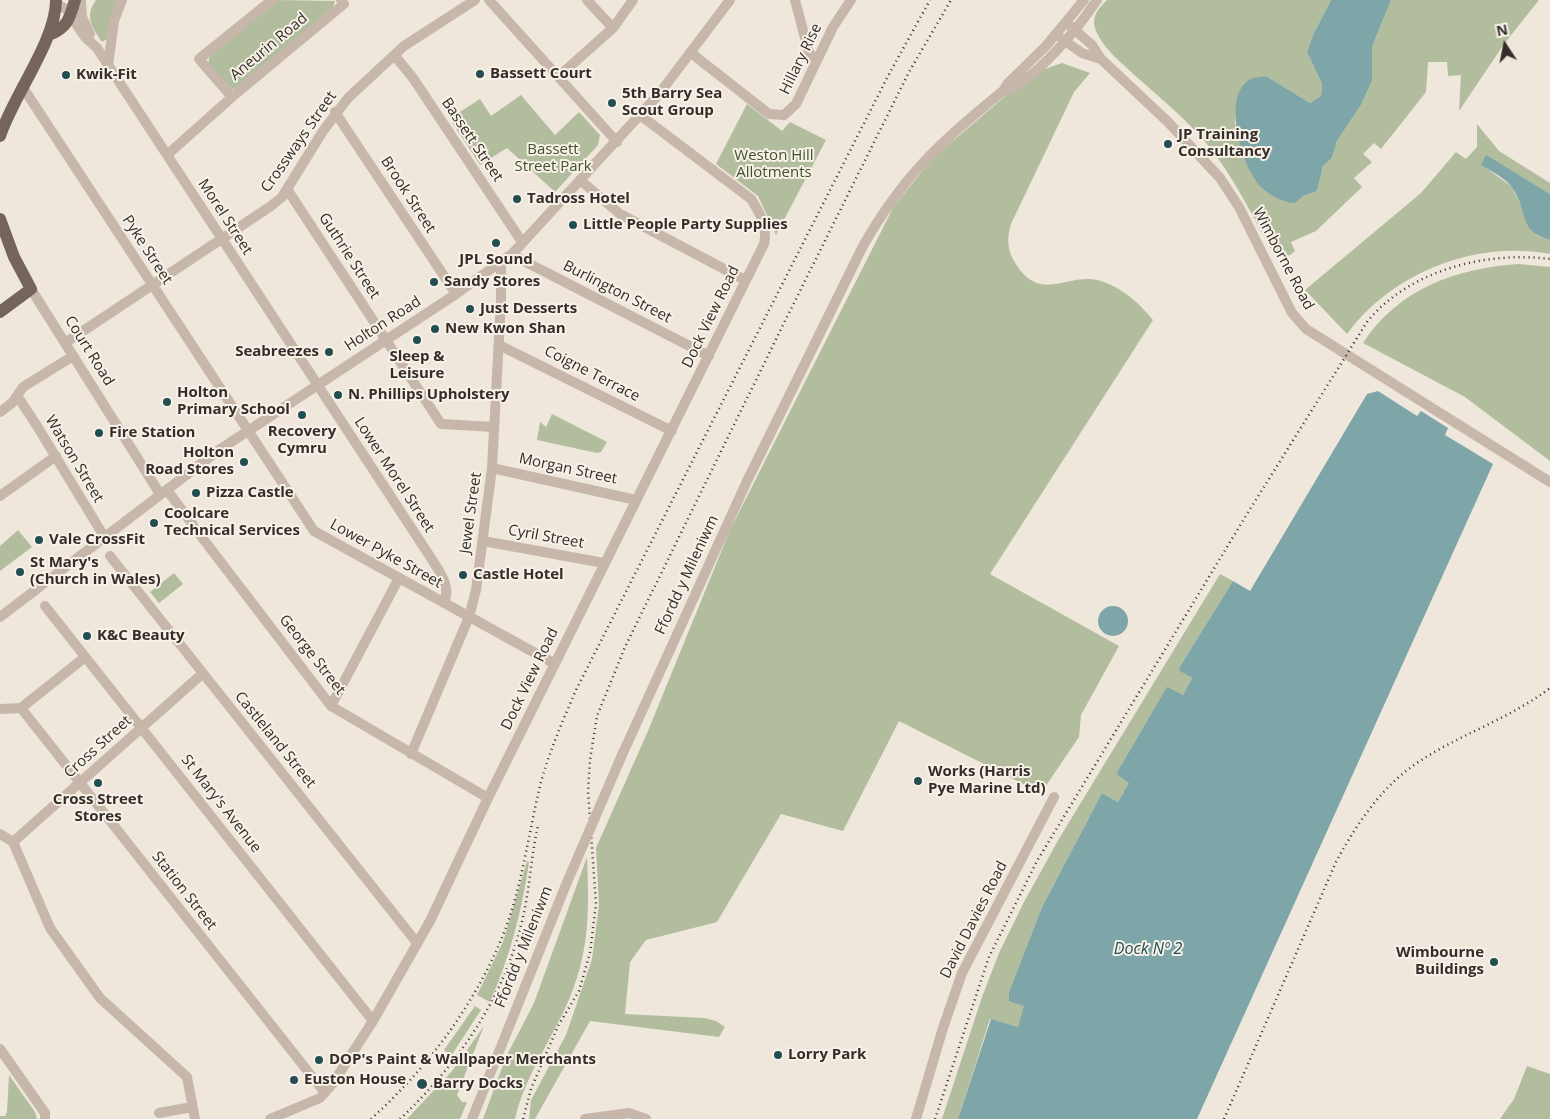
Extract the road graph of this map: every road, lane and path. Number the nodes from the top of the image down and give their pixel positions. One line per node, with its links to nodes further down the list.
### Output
1 (75, 0): 16 (main road)
2 (81, 0): 22 (street, Morel Street)
3 (122, 0): 28 (street)
4 (272, 0): 32 (street, Aneurin Road)
5 (342, 0): 32 (street, Aneurin Road)
6 (475, 0): 25 (street, Crossways Street)
7 (489, 0): 29 (street)
8 (587, 0): 18 (street)
9 (633, 0): 18 (street)
10 (730, 0): 24 (street, Holton Road)
11 (795, 0): 27 (street)
12 (851, 0): 27 (street, Hillary Rise)
13 (1084, 0): 17 (street, Ffordd y Mileniwm)
14 (1096, 0): 19 (street, Ffordd y Mileniwm)
15 (56, 2): 16 (street, Morel Street); 20 (main road)
16 (70, 15): 20 (main road); 22 (street, Morel Street)
17 (1067, 23): 19 (street, Wimborne Road); 21 (street, Ffordd y Mileniwm)
18 (612, 28): 29 (street)
19 (1075, 30): 23 (street, Ffordd y Mileniwm); 26 (street, Wimborne Road)
20 (51, 34): 30 (main road)
21 (1056, 36): 23 (street, Wimborne Road); 31 (street, Ffordd y Mileniwm)
22 (91, 40): 28 (street, Morel Street)
23 (1065, 42): 26 (street, Wimborne Road); 31 (street, Ffordd y Mileniwm)
24 (691, 53): 27 (street, Hillary Rise); 34 (street, Holton Road)
25 (395, 56): 33 (street, Crossways Street); 42 (street, Bassett Street)
26 (1101, 59): 63 (street, Wimborne Road)
27 (817, 60)
28 (108, 66): 37 (street, Morel Street)
29 (559, 76): 36 (street)
30 (22, 86): 35 (main road); 46 (street, Pyke Street)
31 (1003, 91): 101 (street, Ffordd y Mileniwm, bridge)
32 (232, 97): 37 (street, Aneurin Road)
33 (336, 112): 39 (street, Crossways Street); 48 (street, Brook Street)
34 (640, 116): 36 (street, Holton Road); 45 (street, Dock View Road)
35 (0, 136)
36 (617, 142): 38 (street, Holton Road)
37 (167, 155): 41 (street, Morel Street)
38 (580, 180): 42 (street, Holton Road); 45 (street)
39 (287, 189): 41 (street, Crossways Street); 50 (street, Guthrie Street)
40 (0, 219): 47 (main road, Court Road)
41 (222, 240): 46 (street, Crossways Street); 55 (street, Morel Street)
42 (522, 242): 43 (street, Holton Road)
43 (513, 253): 44 (street, Holton Road); 54 (street, Burlington Street)
44 (500, 264): 48 (street, Holton Road); 52 (street, Jewel Street)
45 (745, 280): 54 (street, Dock View Road)
46 (152, 286): 51 (street, Crossways Street); 59 (street, Pyke Street)
47 (31, 289): 49 (main road); 51 (street, Court Road)
48 (456, 294): 50 (street, Holton Road)
49 (0, 312)
50 (386, 339): 55 (street, Holton Road); 58 (street, Guthrie Street)
51 (65, 343): 53 (street, Court Road)
52 (498, 344): 58 (street, Jewel Street); 60 (street, Coigne Terrace)
53 (73, 356): 56 (street); 64 (street, Court Road)
54 (709, 356): 60 (street, Dock View Road)
55 (317, 386): 59 (street, Holton Road); 72 (street, Lower Morel Street)
56 (16, 397): 57 (street); 61 (street, Watson Street)
57 (0, 412)
58 (493, 427): 62 (street, Jewel Street)
59 (248, 431): 64 (street, Holton Road); 71 (street, Lower Pyke Street)
60 (672, 431): 66 (street, Dock View Road)
61 (56, 456): 65 (street); 67 (street, Watson Street)
62 (492, 468): 66 (street, Morgan Street); 68 (street, Jewel Street)
63 (1550, 482)
64 (164, 492): 67 (street, Holton Road); 80 (street, George Street)
65 (0, 496)
66 (636, 500): 70 (street, Dock View Road)
67 (105, 538): 75 (street, Holton Road)
68 (483, 541): 70 (street, Cyril Street); 76 (street, Jewel Street)
69 (110, 556): 79 (street, Castleland Street)
70 (604, 563): 78 (street, Dock View Road)
71 (399, 578): 73 (street, Lower Pyke Street); 80 (street)
72 (445, 581): 73 (street, Lower Pyke Street)
73 (444, 604): 76 (street, Lower Pyke Street)
74 (45, 606): 77 (street, St Mary's Avenue)
75 (0, 617)
76 (470, 617): 78 (street, Lower Pyke Street); 84 (street, Jewel Street)
77 (84, 658): 81 (street); 83 (street, St Mary's Avenue)
78 (555, 664): 87 (street, Dock View Road)
79 (202, 674): 83 (street, Cross Street); 90 (street, Castleland Street)
80 (331, 706): 84 (street, George Street)
81 (21, 708): 82 (street); 85 (street, Station Street)
82 (0, 709)
83 (142, 728): 85 (street, Cross Street); 91 (street, St Mary's Avenue)
84 (411, 754): 87 (street, George Street)
85 (80, 783): 89 (street, Cross Street); 95 (street, Station Street)
86 (1054, 797): 104 (street, David Davies Road)
87 (488, 798): 90 (street, Dock View Road)
88 (0, 834): 89 (street)
89 (12, 842): 96 (street)
90 (417, 943): 91 (street, Dock View Road)
91 (373, 1021): 95 (street, Dock View Road)
92 (0, 1049): 94 (street)
93 (0, 1068): 94 (street)
94 (13, 1068): 98 (street)
95 (325, 1093): 100 (street, Dock View Road)
96 (192, 1106): 97 (street); 99 (street)
97 (159, 1114)
98 (45, 1119)
99 (195, 1119)
100 (270, 1119)
101 (472, 1119)
102 (585, 1119): 103 (street)
103 (646, 1119)
104 (916, 1119)

